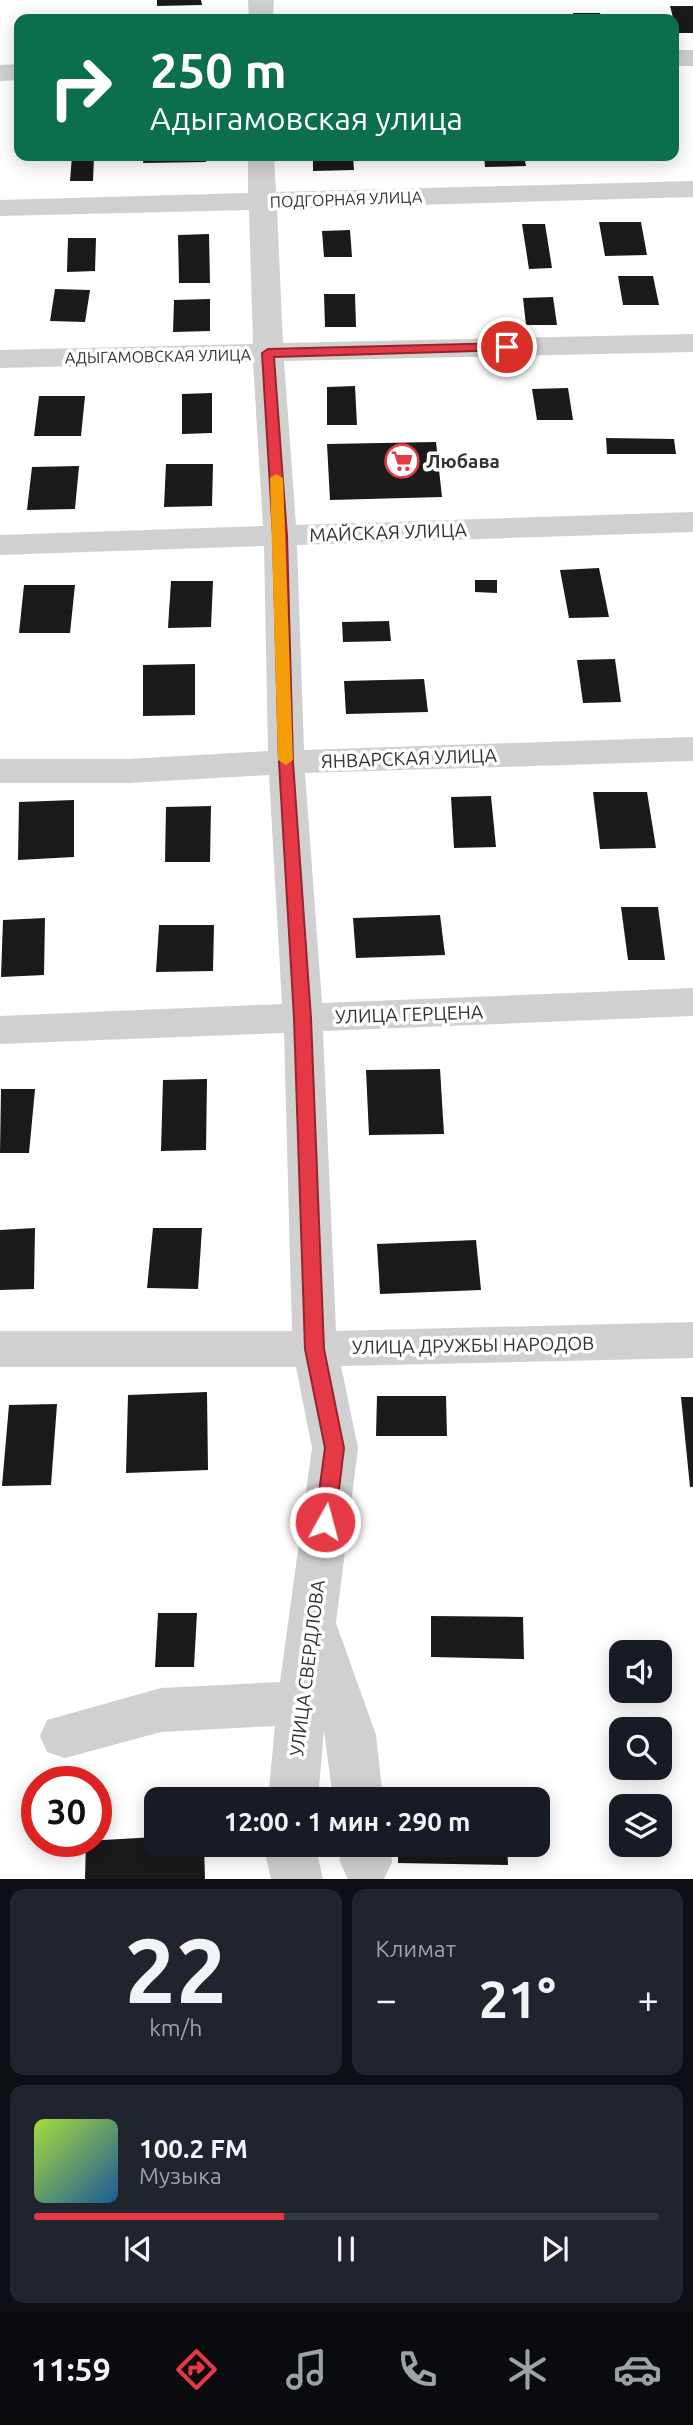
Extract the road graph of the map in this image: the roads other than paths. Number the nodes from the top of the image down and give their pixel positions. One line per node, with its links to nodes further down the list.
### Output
1 (261, 161): 3 (street, УЛИЦА СВЕРДЛОВА)
2 (693, 189): 3 (street, ПОДГОРНАЯ УЛИЦА)
3 (261, 201): 4 (street, ПОДГОРНАЯ УЛИЦА); 6 (street, УЛИЦА СВЕРДЛОВА)
4 (0, 208)
5 (693, 343): 6 (street, АДЫГАМОВСКАЯ УЛИЦА)
6 (268, 353): 7 (street, АДЫГАМОВСКАЯ УЛИЦА); 9 (street, УЛИЦА СВЕРДЛОВА)
7 (0, 359)
8 (693, 522): 9 (street, МАЙСКАЯ УЛИЦА)
9 (280, 536): 10 (street, МАЙСКАЯ УЛИЦА); 12 (street, УЛИЦА СВЕРДЛОВА)
10 (0, 545)
11 (693, 749): 12 (street, ЯНВАРСКАЯ УЛИЦА)
12 (286, 762): 13 (street, ЯНВАРСКАЯ УЛИЦА); 15 (street, УЛИЦА СВЕРДЛОВА)
13 (0, 771)
14 (693, 1002): 15 (street, УЛИЦА ГЕРЦЕНА)
15 (303, 1018): 16 (street, УЛИЦА ГЕРЦЕНА); 19 (street, УЛИЦА СВЕРДЛОВА)
16 (0, 1030)
17 (693, 1340): 19 (street, УЛИЦА ДРУЖБЫ НАРОДОВ)
18 (0, 1349): 19 (street, УЛИЦА ДРУЖБЫ НАРОДОВ)
19 (315, 1349): 20 (street, УЛИЦА СВЕРДЛОВА)
20 (312, 1620): 21 (street, УЛИЦА СВЕРДЛОВА); 24 (street)
21 (302, 1703): 22 (street); 23 (street, УЛИЦА СВЕРДЛОВА)
22 (65, 1736)
23 (294, 1787)
24 (357, 1787)
25 (292, 1857): 26 (street)
26 (297, 1879)

